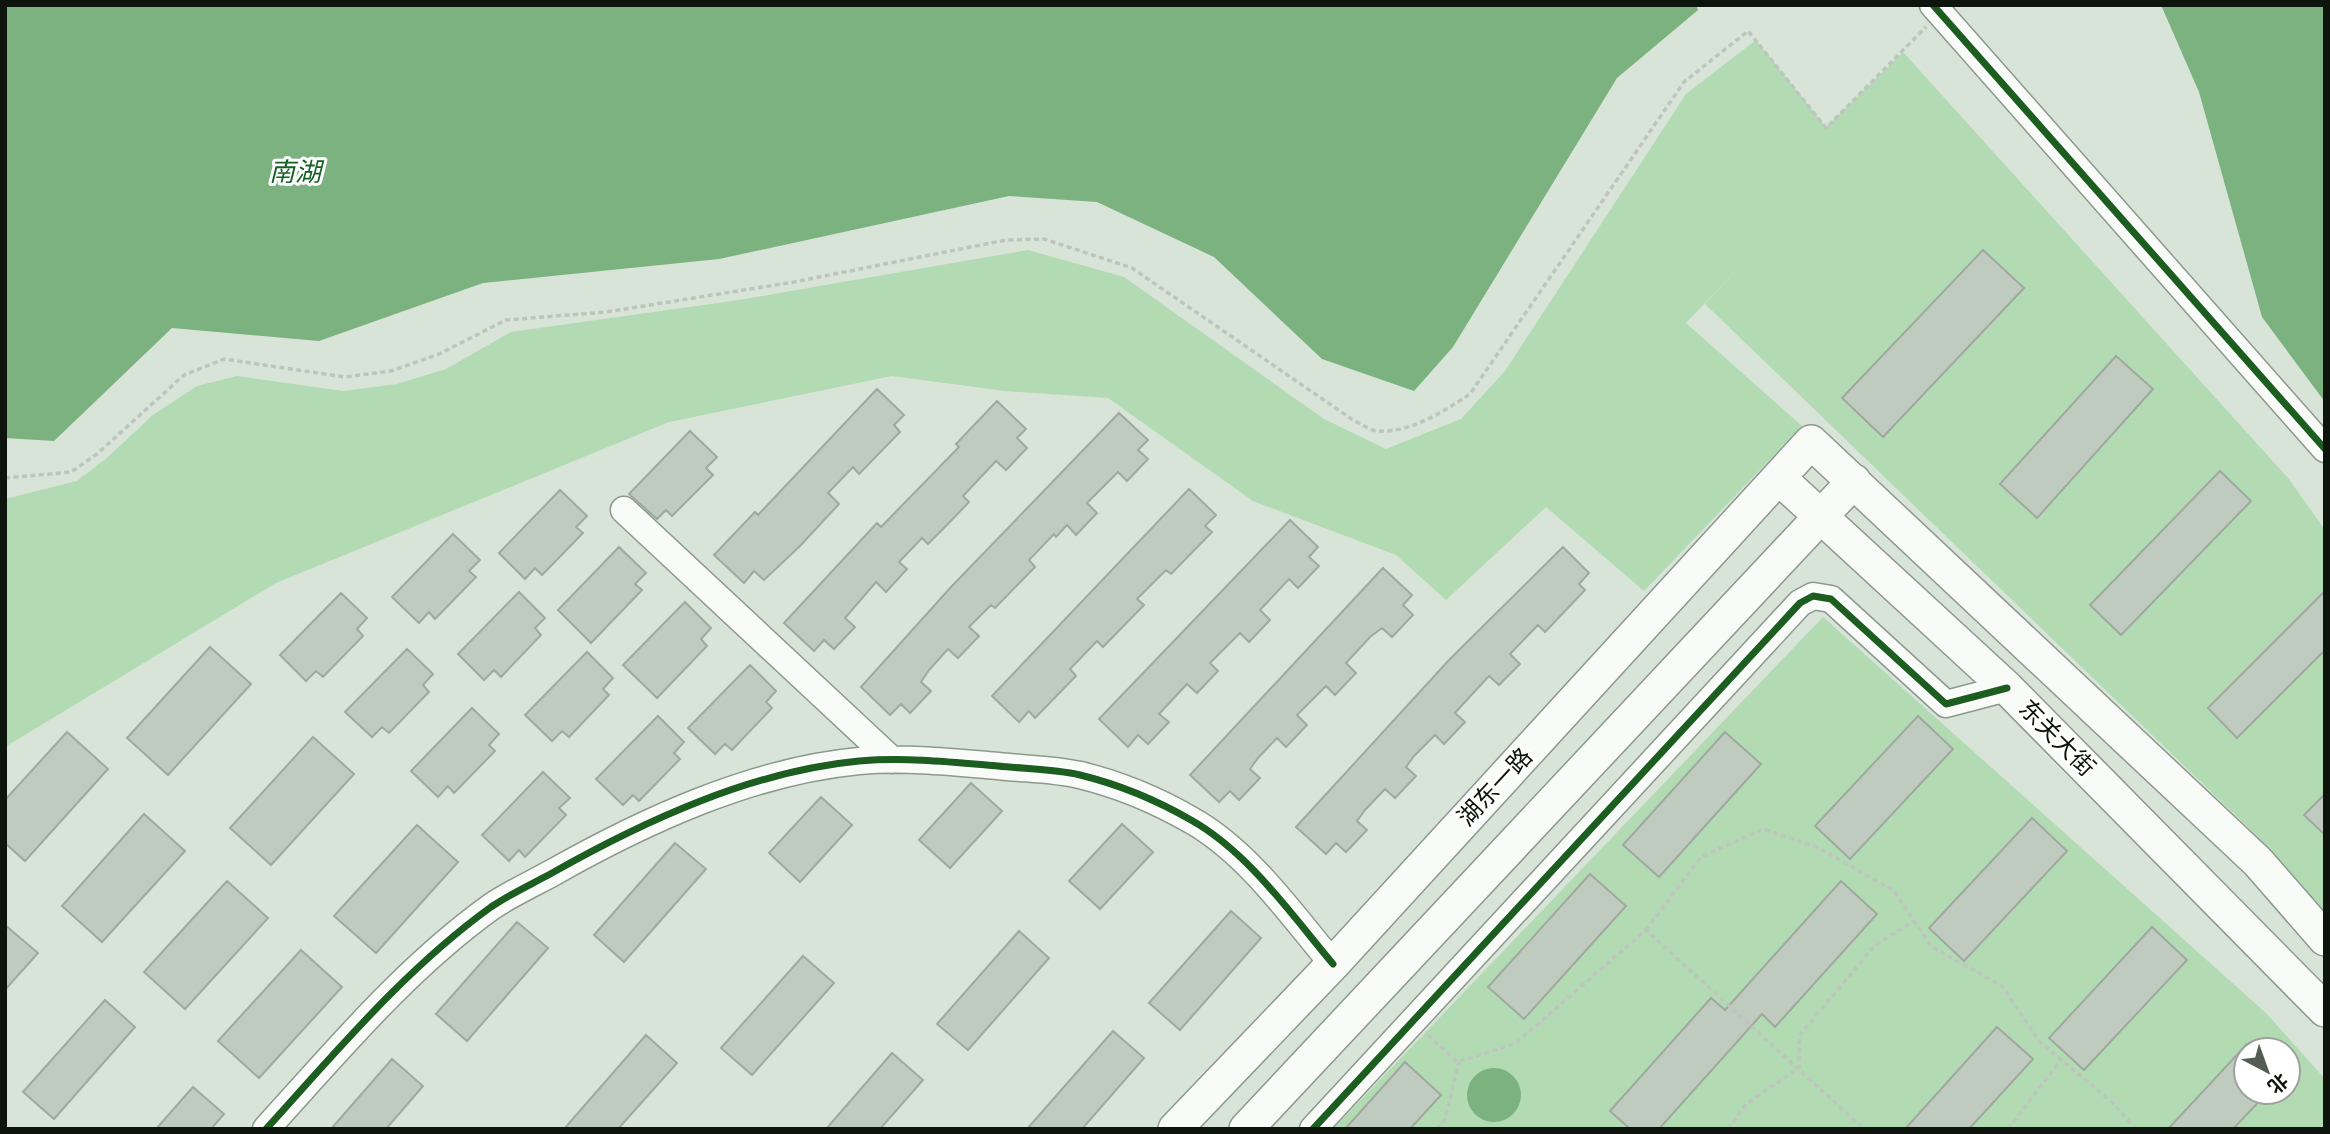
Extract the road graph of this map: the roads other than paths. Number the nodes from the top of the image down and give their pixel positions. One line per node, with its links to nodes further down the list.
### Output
1 (1936, 9): 3 (street)
2 (1811, 442): 4 (main road, 湖东一路); 5 (main road, 东关大街)
3 (2325, 449)
4 (1779, 478): 7 (main road, 东关大街); 11 (main road, 湖东一路)
5 (1854, 481): 7 (main road); 10 (main road, 东关大街)
6 (624, 510): 9 (street)
7 (1822, 518): 8 (main road, 东关大街); 15 (main road)
8 (2007, 688): 12 (main road, 东关大街); 16 (street)
9 (892, 760): 11 (street); 13 (street)
10 (2325, 939)
11 (1333, 964): 14 (main road, 湖东一路)
12 (2325, 1010)
13 (266, 1129)
14 (1175, 1129)
15 (1246, 1129)
16 (1313, 1129)

